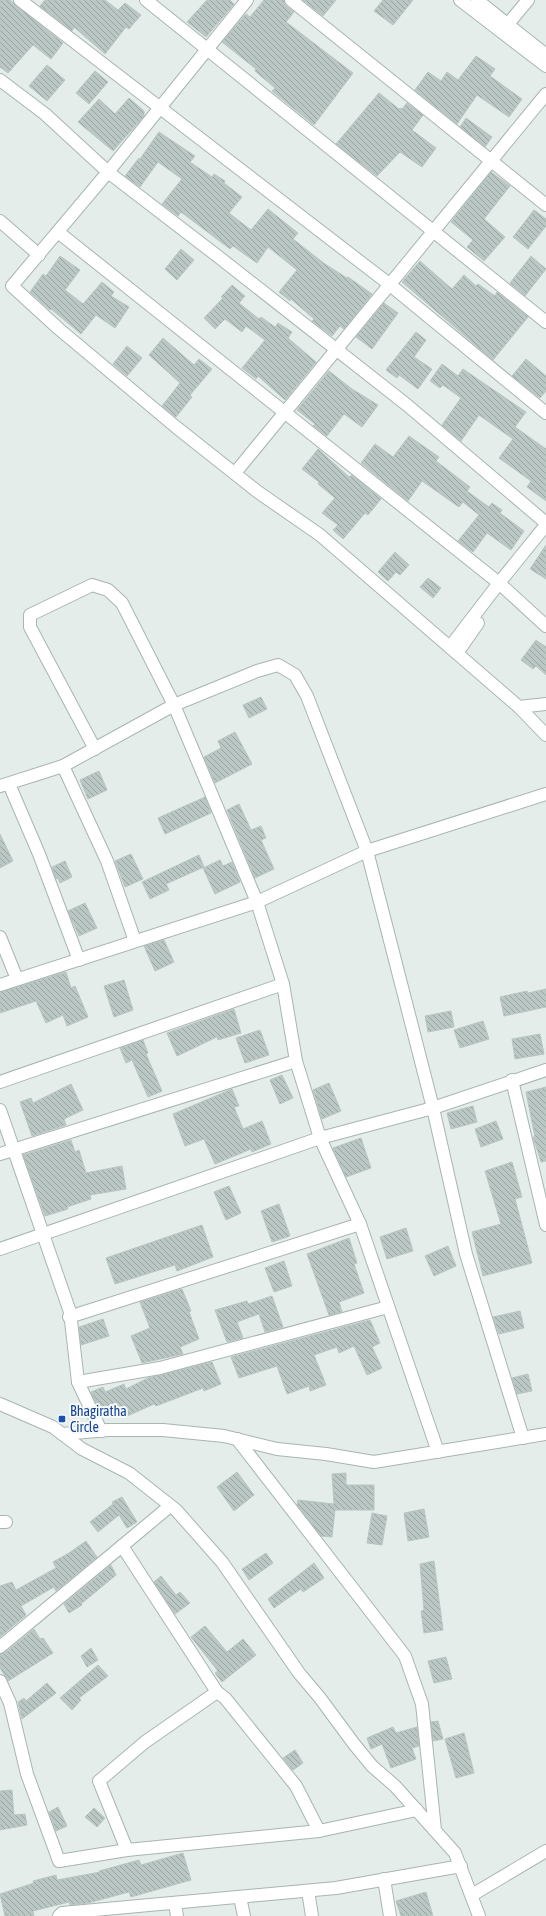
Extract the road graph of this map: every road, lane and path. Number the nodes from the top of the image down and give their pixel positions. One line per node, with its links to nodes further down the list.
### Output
1 (20, 0): 14 (street)
2 (146, 0): 9 (street)
3 (247, 0): 9 (street)
4 (291, 0): 15 (street)
5 (460, 0): 8 (street)
6 (477, 0): 8 (street)
7 (528, 0): 8 (street)
8 (504, 28): 10 (street); 11 (street)
9 (208, 49): 14 (street); 19 (street)
10 (546, 54)
11 (546, 66)
12 (0, 80): 16 (street)
13 (546, 94): 15 (street)
14 (160, 109): 16 (street); 22 (street)
15 (491, 161): 17 (street); 19 (street)
16 (108, 172): 20 (street); 24 (street)
17 (546, 205)
18 (0, 221): 21 (street)
19 (433, 230): 22 (street); 23 (street)
20 (58, 232): 21 (street); 25 (street)
21 (39, 254): 27 (street)
22 (388, 284): 24 (street); 26 (street)
23 (546, 322)
24 (335, 349): 25 (street); 28 (street)
25 (284, 412): 27 (street); 30 (street)
26 (546, 413)
27 (235, 473): 32 (street)
28 (546, 524): 30 (street)
29 (546, 537): 30 (street)
30 (501, 585): 31 (street); 32 (street)
31 (546, 626)
32 (453, 650): 35 (street)
33 (174, 704): 37 (street); 37 (street); 41 (street); 42 (street)
34 (546, 704): 35 (street)
35 (519, 707): 36 (street)
36 (546, 735)
37 (95, 749): 38 (street)
38 (63, 766): 39 (street); 44 (street)
39 (4, 785): 45 (street)
40 (546, 794): 41 (street)
41 (367, 851): 42 (street); 53 (street)
42 (257, 902): 44 (street); 47 (street)
43 (0, 937): 46 (street)
44 (135, 941): 45 (street)
45 (79, 960): 46 (street)
46 (17, 980): 48 (street)
47 (283, 984): 49 (street); 52 (street)
48 (0, 985)
49 (296, 1061): 55 (street); 56 (street)
50 (546, 1070): 51 (street)
51 (512, 1080): 53 (street); 59 (street)
52 (0, 1082)
53 (433, 1108): 55 (street); 69 (street)
54 (0, 1110): 56 (street)
55 (320, 1138): 58 (street); 60 (street)
56 (12, 1150): 57 (street); 60 (street)
57 (0, 1154)
58 (360, 1224): 62 (street); 63 (street)
59 (546, 1225)
60 (42, 1234): 61 (street); 63 (street)
61 (0, 1249)
62 (388, 1307): 64 (street); 71 (street)
63 (69, 1317): 64 (street)
64 (78, 1382): 66 (street)
65 (0, 1404): 67 (street)
66 (101, 1431): 67 (street); 70 (street)
67 (62, 1434): 72 (street)
68 (546, 1434): 69 (street)
69 (523, 1438): 71 (street)
70 (237, 1439): 71 (street); 78 (street)
71 (438, 1452)
72 (170, 1506): 73 (street); 77 (street)
73 (122, 1546): 74 (street); 76 (street)
74 (0, 1647)
75 (0, 1681): 80 (street)
76 (217, 1692): 79 (street); 80 (street)
77 (417, 1810): 78 (street); 79 (street)
78 (435, 1830): 82 (street)
79 (319, 1831): 80 (street)
80 (127, 1850)
81 (546, 1851): 85 (street)
82 (461, 1866): 83 (street); 85 (street)
83 (384, 1879): 84 (street); 93 (street)
84 (308, 1891): 86 (street); 92 (street)
85 (472, 1895): 94 (street)
86 (240, 1897): 87 (street); 91 (street)
87 (175, 1903): 88 (street); 90 (street)
88 (103, 1913): 89 (street)
89 (59, 1916)
90 (177, 1916)
91 (244, 1916)
92 (312, 1916)
93 (390, 1916)
94 (479, 1916)

